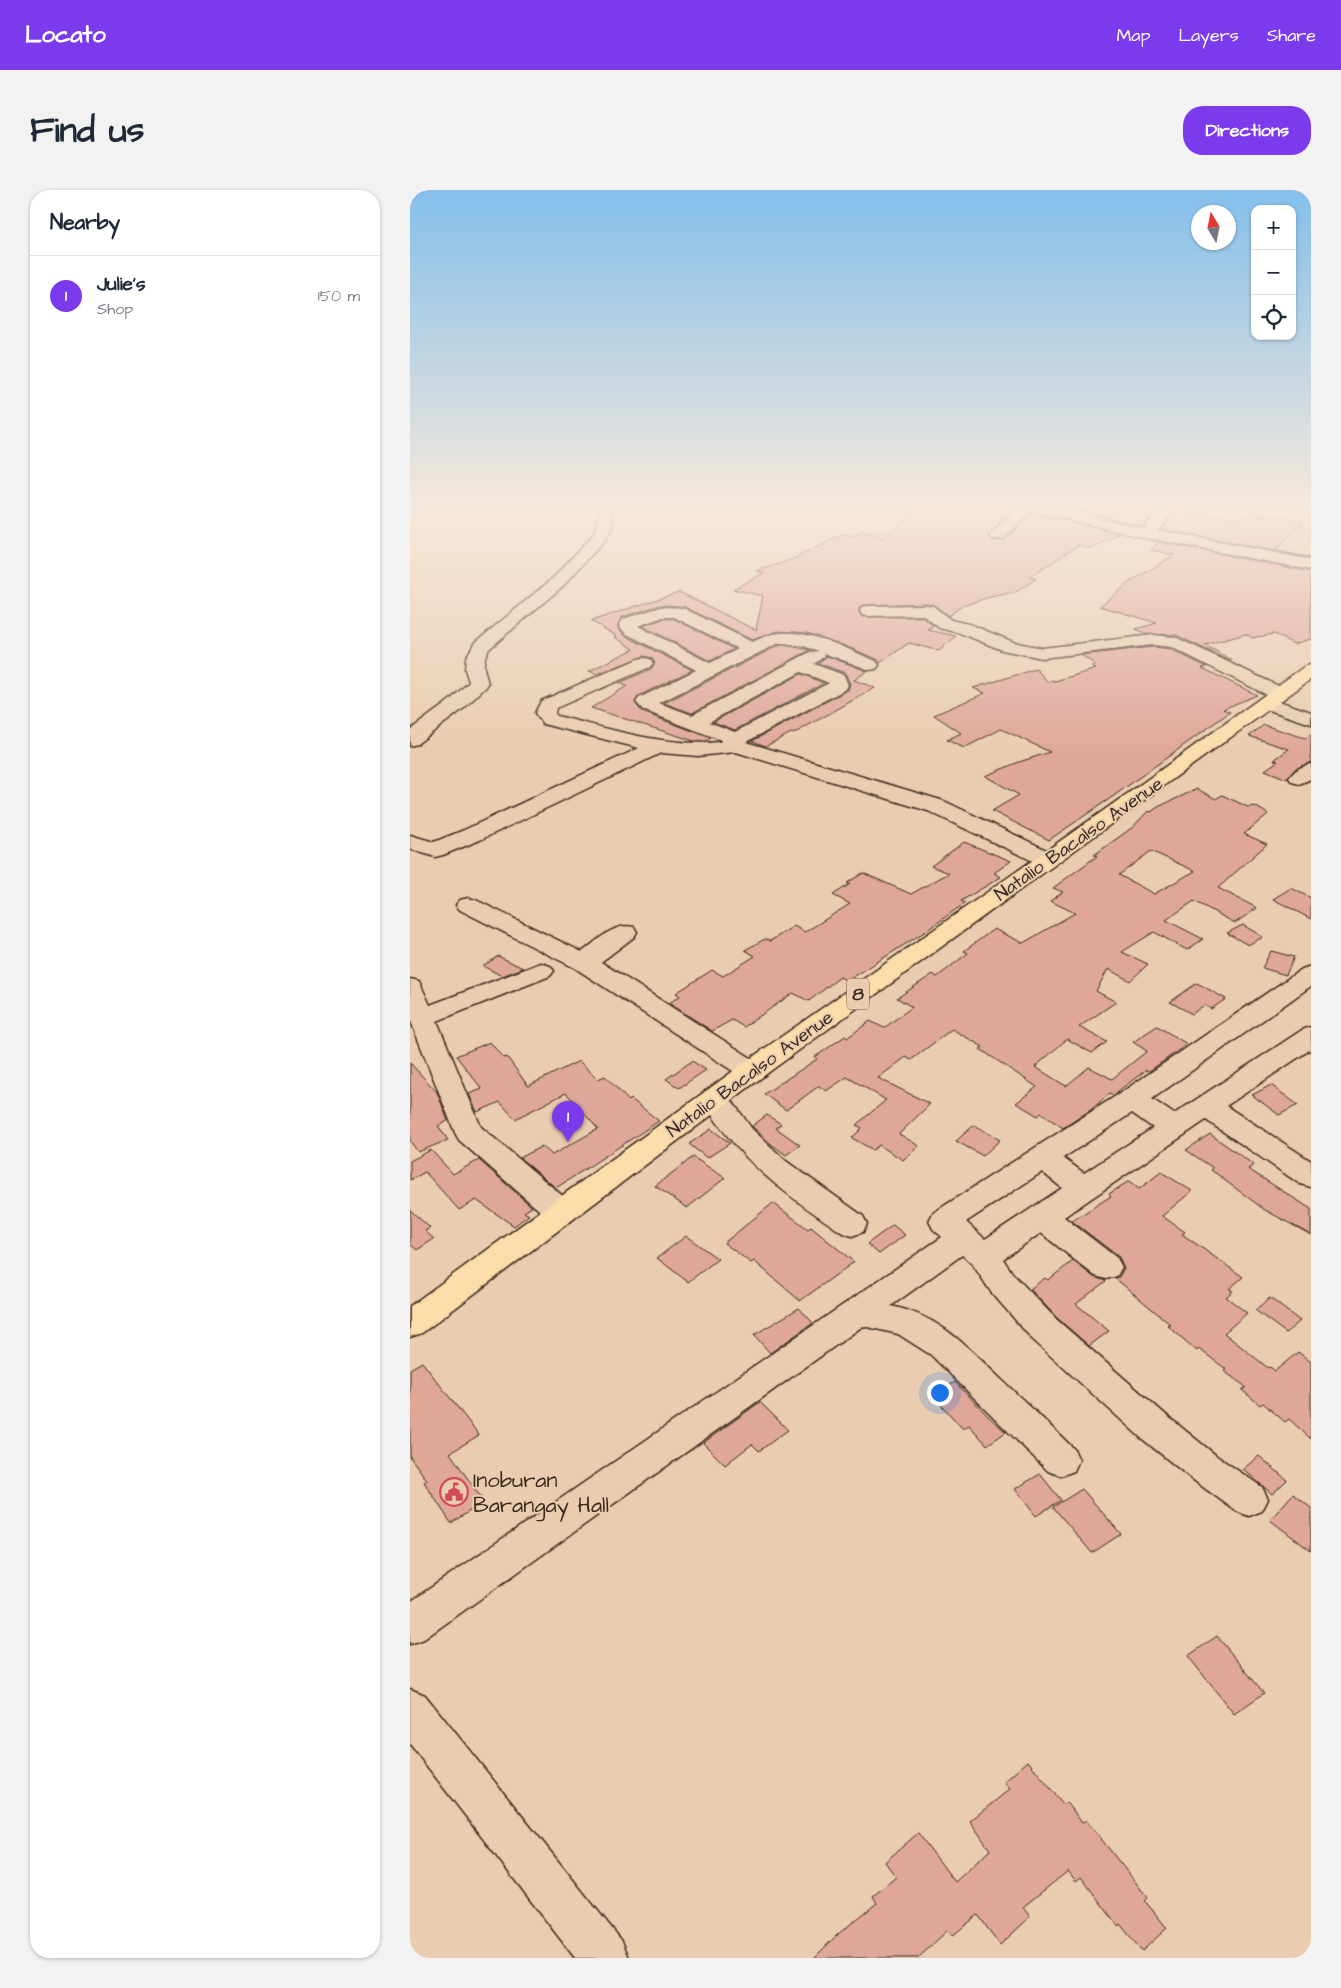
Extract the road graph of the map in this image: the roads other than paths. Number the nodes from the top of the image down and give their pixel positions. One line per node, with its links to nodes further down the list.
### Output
1 (550, 589): 13 (street)
2 (868, 611): 10 (street)
3 (752, 649): 4 (street); 8 (street); 8 (street)
4 (828, 650): 6 (street); 7 (street)
5 (644, 663): 15 (street)
6 (870, 664)
7 (800, 665): 12 (street); 14 (street)
8 (709, 670): 12 (street)
9 (1311, 670): 10 (highway, Natalio Bacalso Avenue / 8)
10 (1273, 698): 11 (street); 17 (highway, Natalio Bacalso Avenue / 8)
11 (1311, 718)
12 (692, 722): 14 (street)
13 (410, 740)
14 (734, 742): 15 (street); 17 (street)
15 (658, 747): 16 (street)
16 (410, 842)
17 (1047, 859): 26 (highway, Natalio Bacalso Avenue / 8)
18 (468, 905): 20 (street)
19 (625, 932): 20 (street)
20 (584, 962): 26 (street)
21 (540, 971): 24 (street)
22 (1305, 986): 28 (street)
23 (410, 987): 24 (street)
24 (423, 1017): 34 (street)
25 (1311, 1036): 29 (street)
26 (752, 1071): 27 (highway, Natalio Bacalso Avenue / 8)
27 (714, 1098): 34 (highway, Natalio Bacalso Avenue / 8); 36 (street)
28 (1132, 1099): 30 (street); 31 (street)
29 (1207, 1107): 30 (street); 32 (street)
30 (1174, 1128): 33 (street)
31 (1042, 1157): 33 (street); 37 (street)
32 (1311, 1176)
33 (1083, 1188): 35 (street)
34 (560, 1211): 40 (highway, Natalio Bacalso Avenue / 8)
35 (1042, 1216): 37 (street); 38 (street)
36 (852, 1224)
37 (973, 1247): 39 (street); 42 (street)
38 (1106, 1268)
39 (860, 1312): 41 (street); 43 (street)
40 (410, 1324)
41 (1061, 1460)
42 (1249, 1499)
43 (410, 1625)
44 (410, 1710): 45 (street)
45 (605, 1958)

